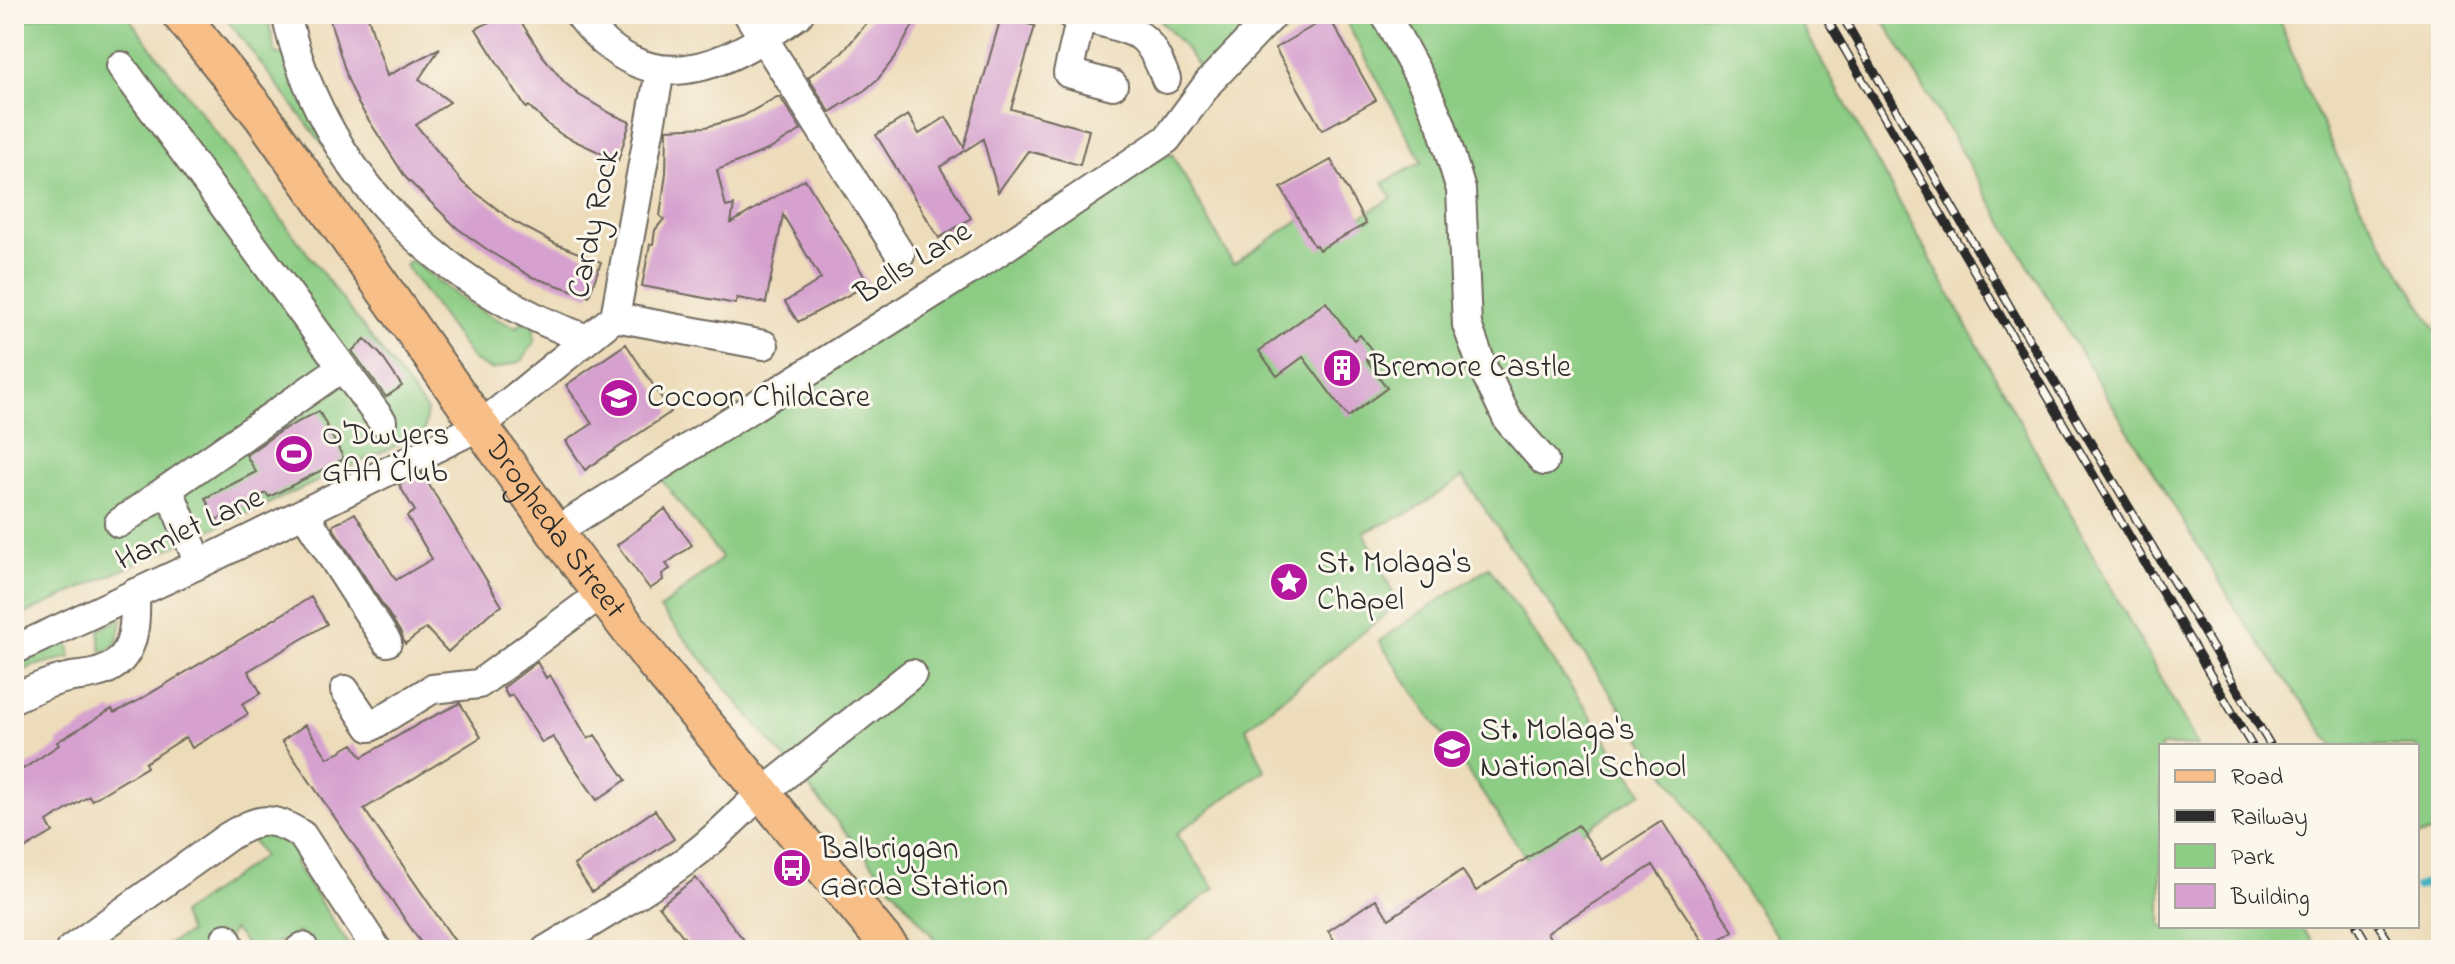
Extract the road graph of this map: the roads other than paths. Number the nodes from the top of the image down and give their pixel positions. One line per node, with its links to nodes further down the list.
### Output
1 (180, 14): 20 (main road, Drogheda Street)
2 (286, 14): 16 (street)
3 (579, 14): 11 (street)
4 (748, 14): 9 (street)
5 (799, 14): 9 (street)
6 (1274, 14): 25 (street, Bells Lane)
7 (1385, 14): 21 (street)
8 (1091, 17): 12 (street); 13 (street)
9 (764, 40): 11 (street); 14 (street)
10 (121, 66): 18 (street)
11 (660, 71): 15 (street, Cardy Rock)
12 (1166, 79)
13 (1113, 85)
14 (900, 254)
15 (615, 317): 16 (street, Cardy Rock); 17 (street)
16 (587, 339): 20 (street, Cardy Rock)
17 (764, 345)
18 (341, 368): 19 (street); 22 (street)
19 (382, 421)
20 (480, 426): 23 (street, Hamlet Lane); 25 (main road, Drogheda Street)
21 (1544, 461)
22 (169, 490): 24 (street); 26 (street)
23 (304, 513): 26 (street, Hamlet Lane); 29 (street)
24 (119, 523)
25 (555, 532): 28 (main road, Drogheda Street)
26 (199, 564): 27 (street, Hamlet Lane)
27 (135, 593): 30 (street, Hamlet Lane); 33 (street)
28 (602, 593): 32 (street); 34 (main road, Drogheda Street)
29 (387, 642)
30 (14, 650)
31 (912, 674): 34 (street)
32 (345, 690)
33 (14, 698)
34 (761, 794): 37 (street); 38 (main road, Drogheda Street)
35 (70, 950): 36 (street)
36 (377, 950)
37 (546, 950)
38 (892, 950)

